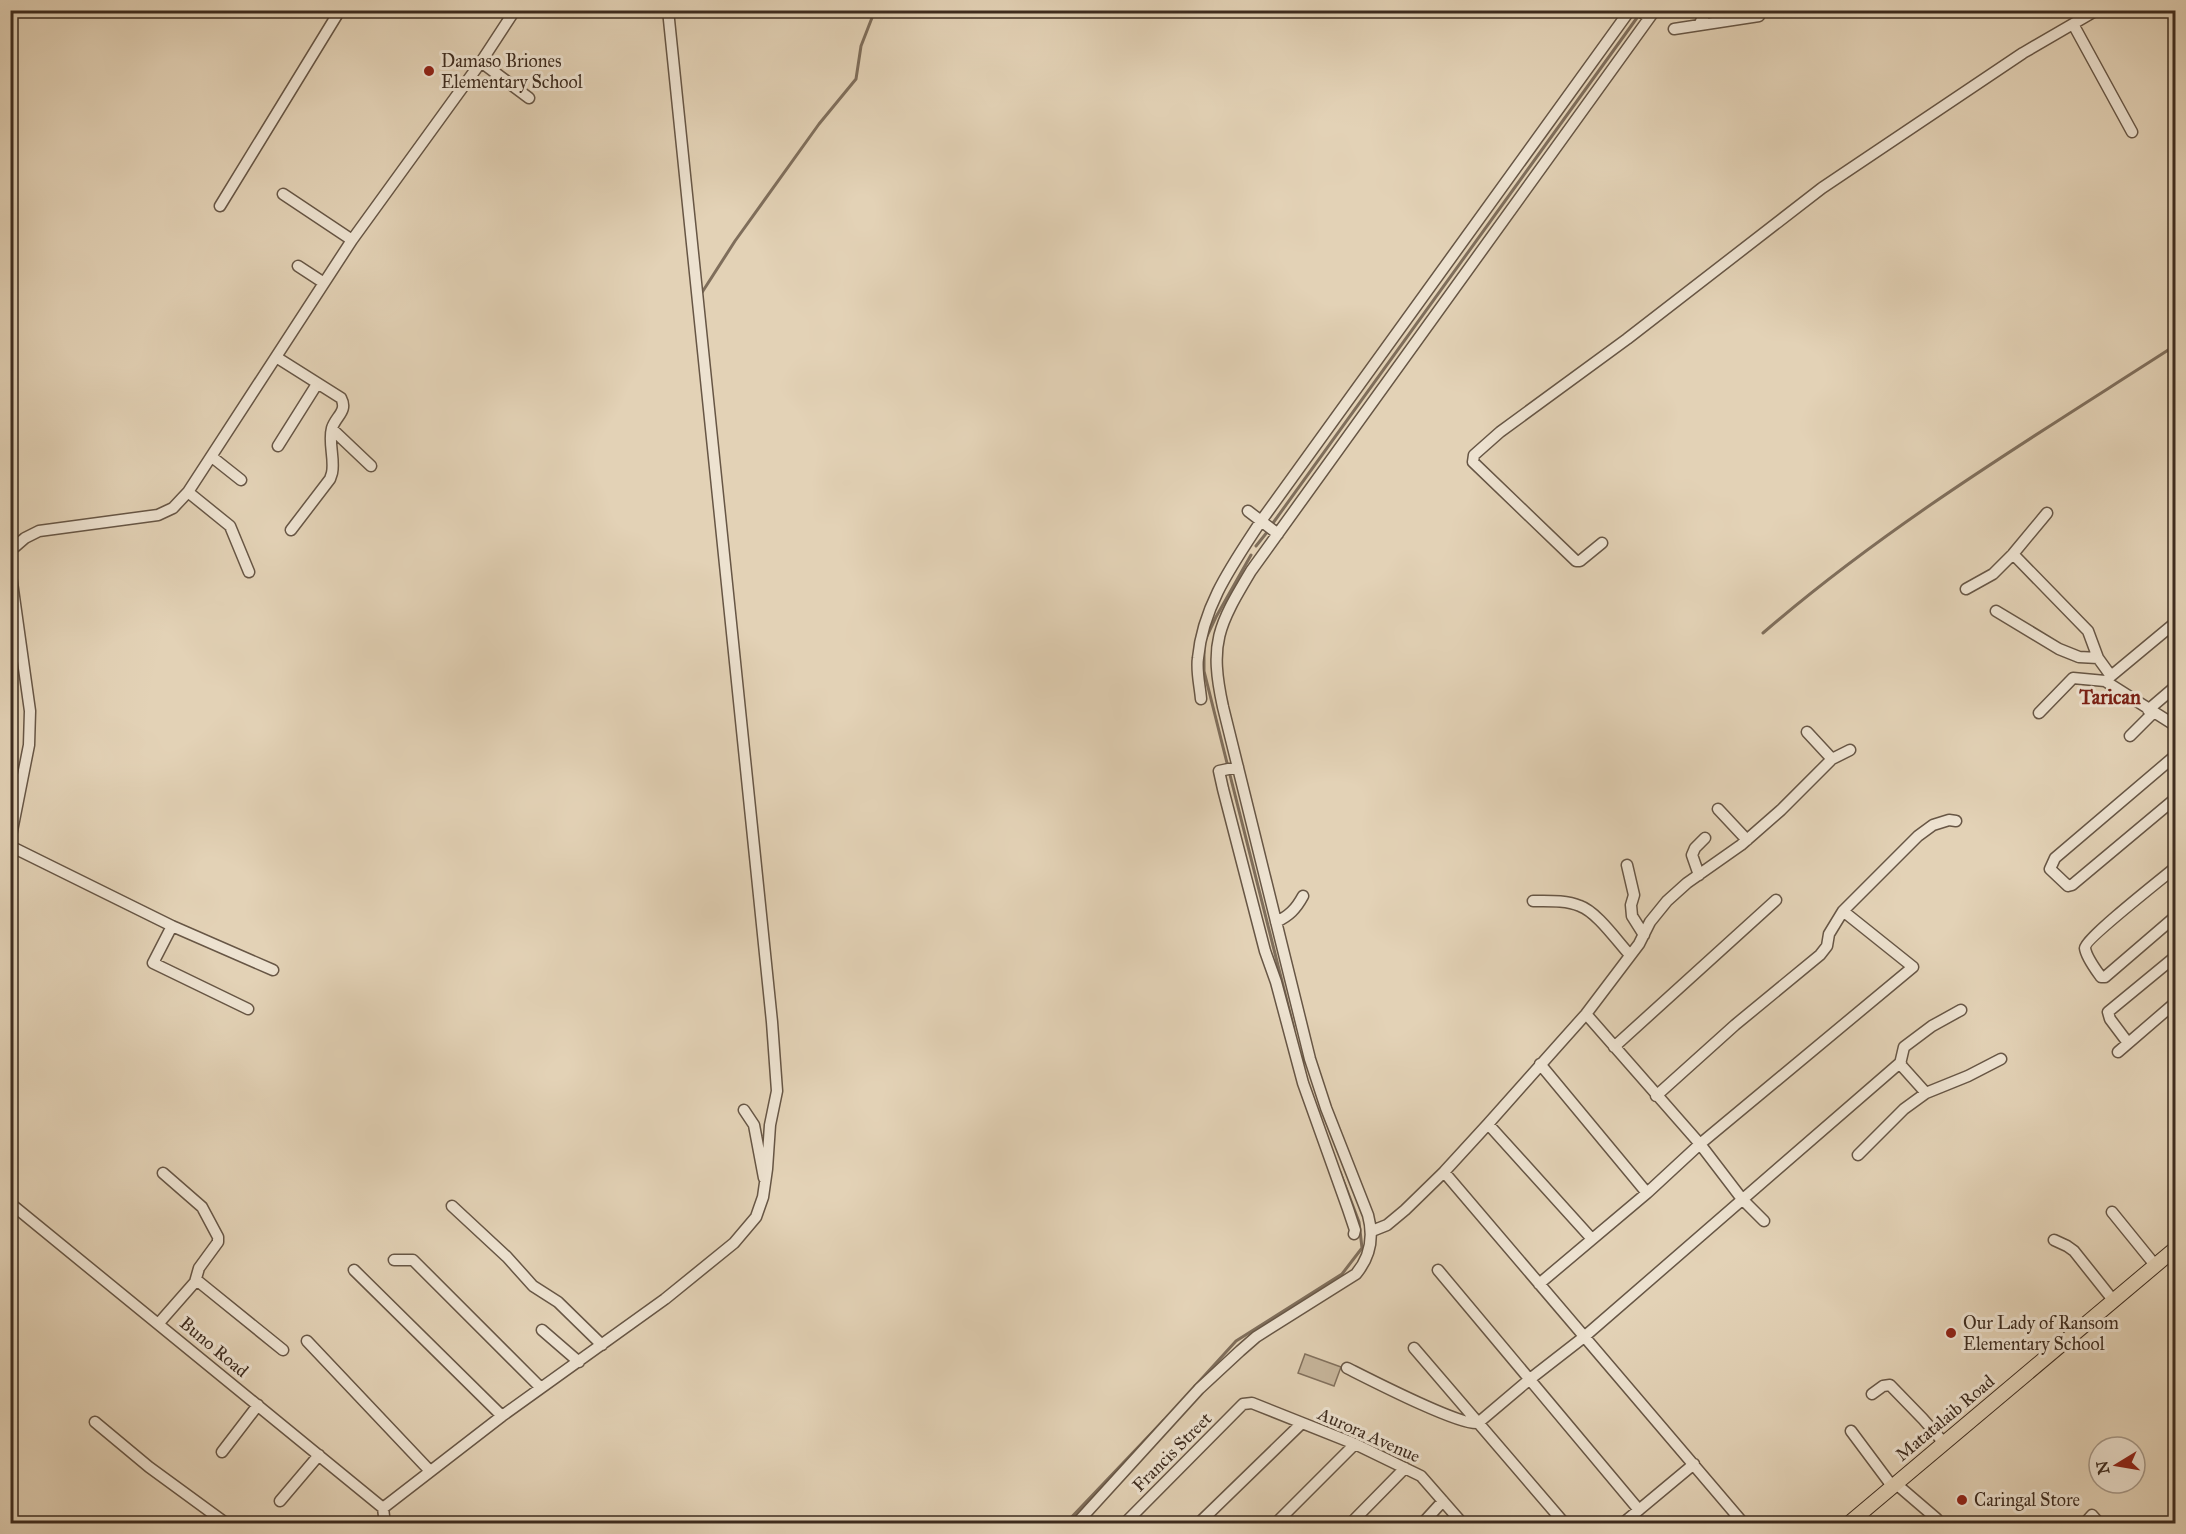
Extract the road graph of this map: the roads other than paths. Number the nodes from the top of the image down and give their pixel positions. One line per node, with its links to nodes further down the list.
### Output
1 (340, 10): 17 (street)
2 (515, 10): 13 (street)
3 (668, 10): 96 (street)
4 (1630, 10): 31 (street)
5 (1639, 10): 8 (street)
6 (1707, 10): 11 (street)
7 (2097, 10): 10 (street)
8 (1652, 14): 33 (street)
9 (1759, 16): 11 (street)
10 (2073, 24): 15 (street); 34 (street)
11 (1699, 25): 12 (street)
12 (1674, 28)
13 (481, 62): 14 (street); 18 (street)
14 (529, 98)
15 (2132, 132)
16 (283, 194): 18 (street)
17 (220, 206)
18 (352, 240): 20 (street)
19 (298, 266): 20 (street)
20 (324, 283): 21 (street)
21 (276, 357): 22 (street); 25 (street)
22 (317, 384): 23 (street); 24 (street)
23 (332, 429): 26 (street); 32 (street)
24 (278, 446)
25 (212, 457): 27 (street); 28 (street)
26 (371, 466)
27 (241, 480)
28 (188, 492): 36 (street); 40 (street)
29 (1248, 511): 31 (street)
30 (2047, 513): 37 (street)
31 (1261, 521): 33 (street); 35 (street)
32 (291, 530)
33 (1278, 534): 38 (street)
34 (1602, 543)
35 (1245, 545): 38 (street); 47 (street)
36 (10, 551)
37 (2013, 554): 41 (street); 44 (street)
38 (1261, 556): 56 (street)
39 (10, 568): 62 (street)
40 (249, 572)
41 (1966, 589)
42 (1996, 611): 44 (street)
43 (2175, 622): 45 (street)
44 (2098, 658): 45 (street)
45 (2108, 679): 48 (street); 49 (street)
46 (2175, 686): 48 (street)
47 (1201, 699)
48 (2150, 712): 50 (street); 52 (street)
49 (2039, 713)
50 (2175, 726)
51 (1807, 732): 55 (street)
52 (2130, 736)
53 (1850, 750): 55 (street)
54 (2175, 755): 57 (street)
55 (1832, 759): 61 (street)
56 (1238, 767): 72 (street); 104 (street)
57 (2175, 798)
58 (1718, 809): 61 (street)
59 (1956, 821): 70 (street)
60 (1705, 838): 66 (street)
61 (1747, 840): 66 (street)
62 (10, 841)
63 (10, 846): 73 (street)
64 (1627, 865): 74 (street)
65 (2175, 867): 71 (street)
66 (1699, 875): 74 (street)
67 (1303, 896): 72 (street)
68 (1776, 900): 83 (street)
69 (1533, 901): 75 (street)
70 (1843, 911): 89 (street); 92 (street)
71 (2175, 916)
72 (1276, 922): 103 (street)
73 (172, 926): 77 (street); 79 (street)
74 (1644, 935): 75 (street)
75 (1630, 955): 81 (street)
76 (2175, 956): 82 (street)
77 (273, 970)
78 (2175, 1002): 82 (street)
79 (248, 1010)
80 (1960, 1010): 86 (street)
81 (1586, 1014): 83 (street); 87 (street)
82 (2128, 1043): 84 (street)
83 (1614, 1047): 89 (street)
84 (2118, 1052)
85 (2001, 1059): 88 (street)
86 (1900, 1063): 88 (street); 98 (street)
87 (1540, 1064): 91 (street); 97 (street)
88 (1926, 1093): 93 (street)
89 (1656, 1096): 92 (street)
90 (744, 1110): 96 (street)
91 (1488, 1124): 94 (street); 105 (street)
92 (1700, 1144): 97 (street); 98 (street)
93 (1858, 1155)
94 (1444, 1172): 103 (street); 113 (street)
95 (163, 1173): 112 (street)
96 (765, 1184): 119 (street)
97 (1647, 1193): 105 (street)
98 (1742, 1198): 102 (street); 117 (street)
99 (10, 1203): 115 (street, Buno Road)
100 (452, 1206): 119 (street)
101 (2112, 1212): 109 (street)
102 (1764, 1221)
103 (1372, 1231): 150 (street)
104 (1354, 1234)
105 (1592, 1239): 113 (street)
106 (2054, 1240): 114 (street)
107 (2175, 1248): 109 (main road, Matatalaib Road)
108 (394, 1260): 125 (street)
109 (2155, 1265): 114 (main road, Matatalaib Road)
110 (1438, 1269): 124 (street)
111 (354, 1270): 129 (street)
112 (195, 1282): 115 (street); 121 (street)
113 (1539, 1284): 117 (street)
114 (2113, 1300): 134 (main road, Matatalaib Road)
115 (159, 1323): 128 (street, Buno Road)
116 (542, 1330): 122 (street)
117 (1584, 1337): 124 (street); 138 (street)
118 (308, 1341): 140 (street)
119 (602, 1345): 122 (street)
120 (1414, 1348): 132 (street)
121 (283, 1350)
122 (579, 1362): 125 (street)
123 (1347, 1368): 132 (street)
124 (1530, 1379): 132 (street); 145 (street)
125 (541, 1389): 129 (street)
126 (1872, 1394): 134 (street)
127 (1243, 1404): 131 (street, Aurora Avenue); 151 (street, Francis Street)
128 (258, 1405): 136 (street); 137 (street, Buno Road)
129 (501, 1416): 140 (street)
130 (95, 1422): 148 (street)
131 (1302, 1423): 135 (street, Aurora Avenue); 152 (street)
132 (1478, 1423): 157 (street)
133 (1851, 1431): 141 (street)
134 (1944, 1443): 141 (main road, Matatalaib Road)
135 (1355, 1444): 139 (street, Aurora Avenue); 153 (street)
136 (222, 1452)
137 (319, 1455): 142 (street); 144 (street, Buno Road)
138 (1694, 1464): 145 (street); 159 (street)
139 (1405, 1468): 143 (street, Aurora Avenue); 154 (street)
140 (430, 1471): 144 (street)
141 (1893, 1485): 146 (street); 147 (main road, Matatalaib Road)
142 (280, 1501)
143 (1443, 1502): 155 (street); 156 (street, Aurora Avenue)
144 (383, 1508): 149 (street)
145 (1639, 1510): 158 (street)
146 (1937, 1518)
147 (1858, 1520)
148 (227, 1524)
149 (385, 1524)
150 (1076, 1524)
151 (1124, 1524)
152 (1198, 1524)
153 (1275, 1524)
154 (1350, 1524)
155 (1422, 1524)
156 (1463, 1524)
157 (1565, 1524)
158 (1622, 1524)
159 (1744, 1524)
160 (2085, 1524): 161 (street)
161 (2100, 1524)

